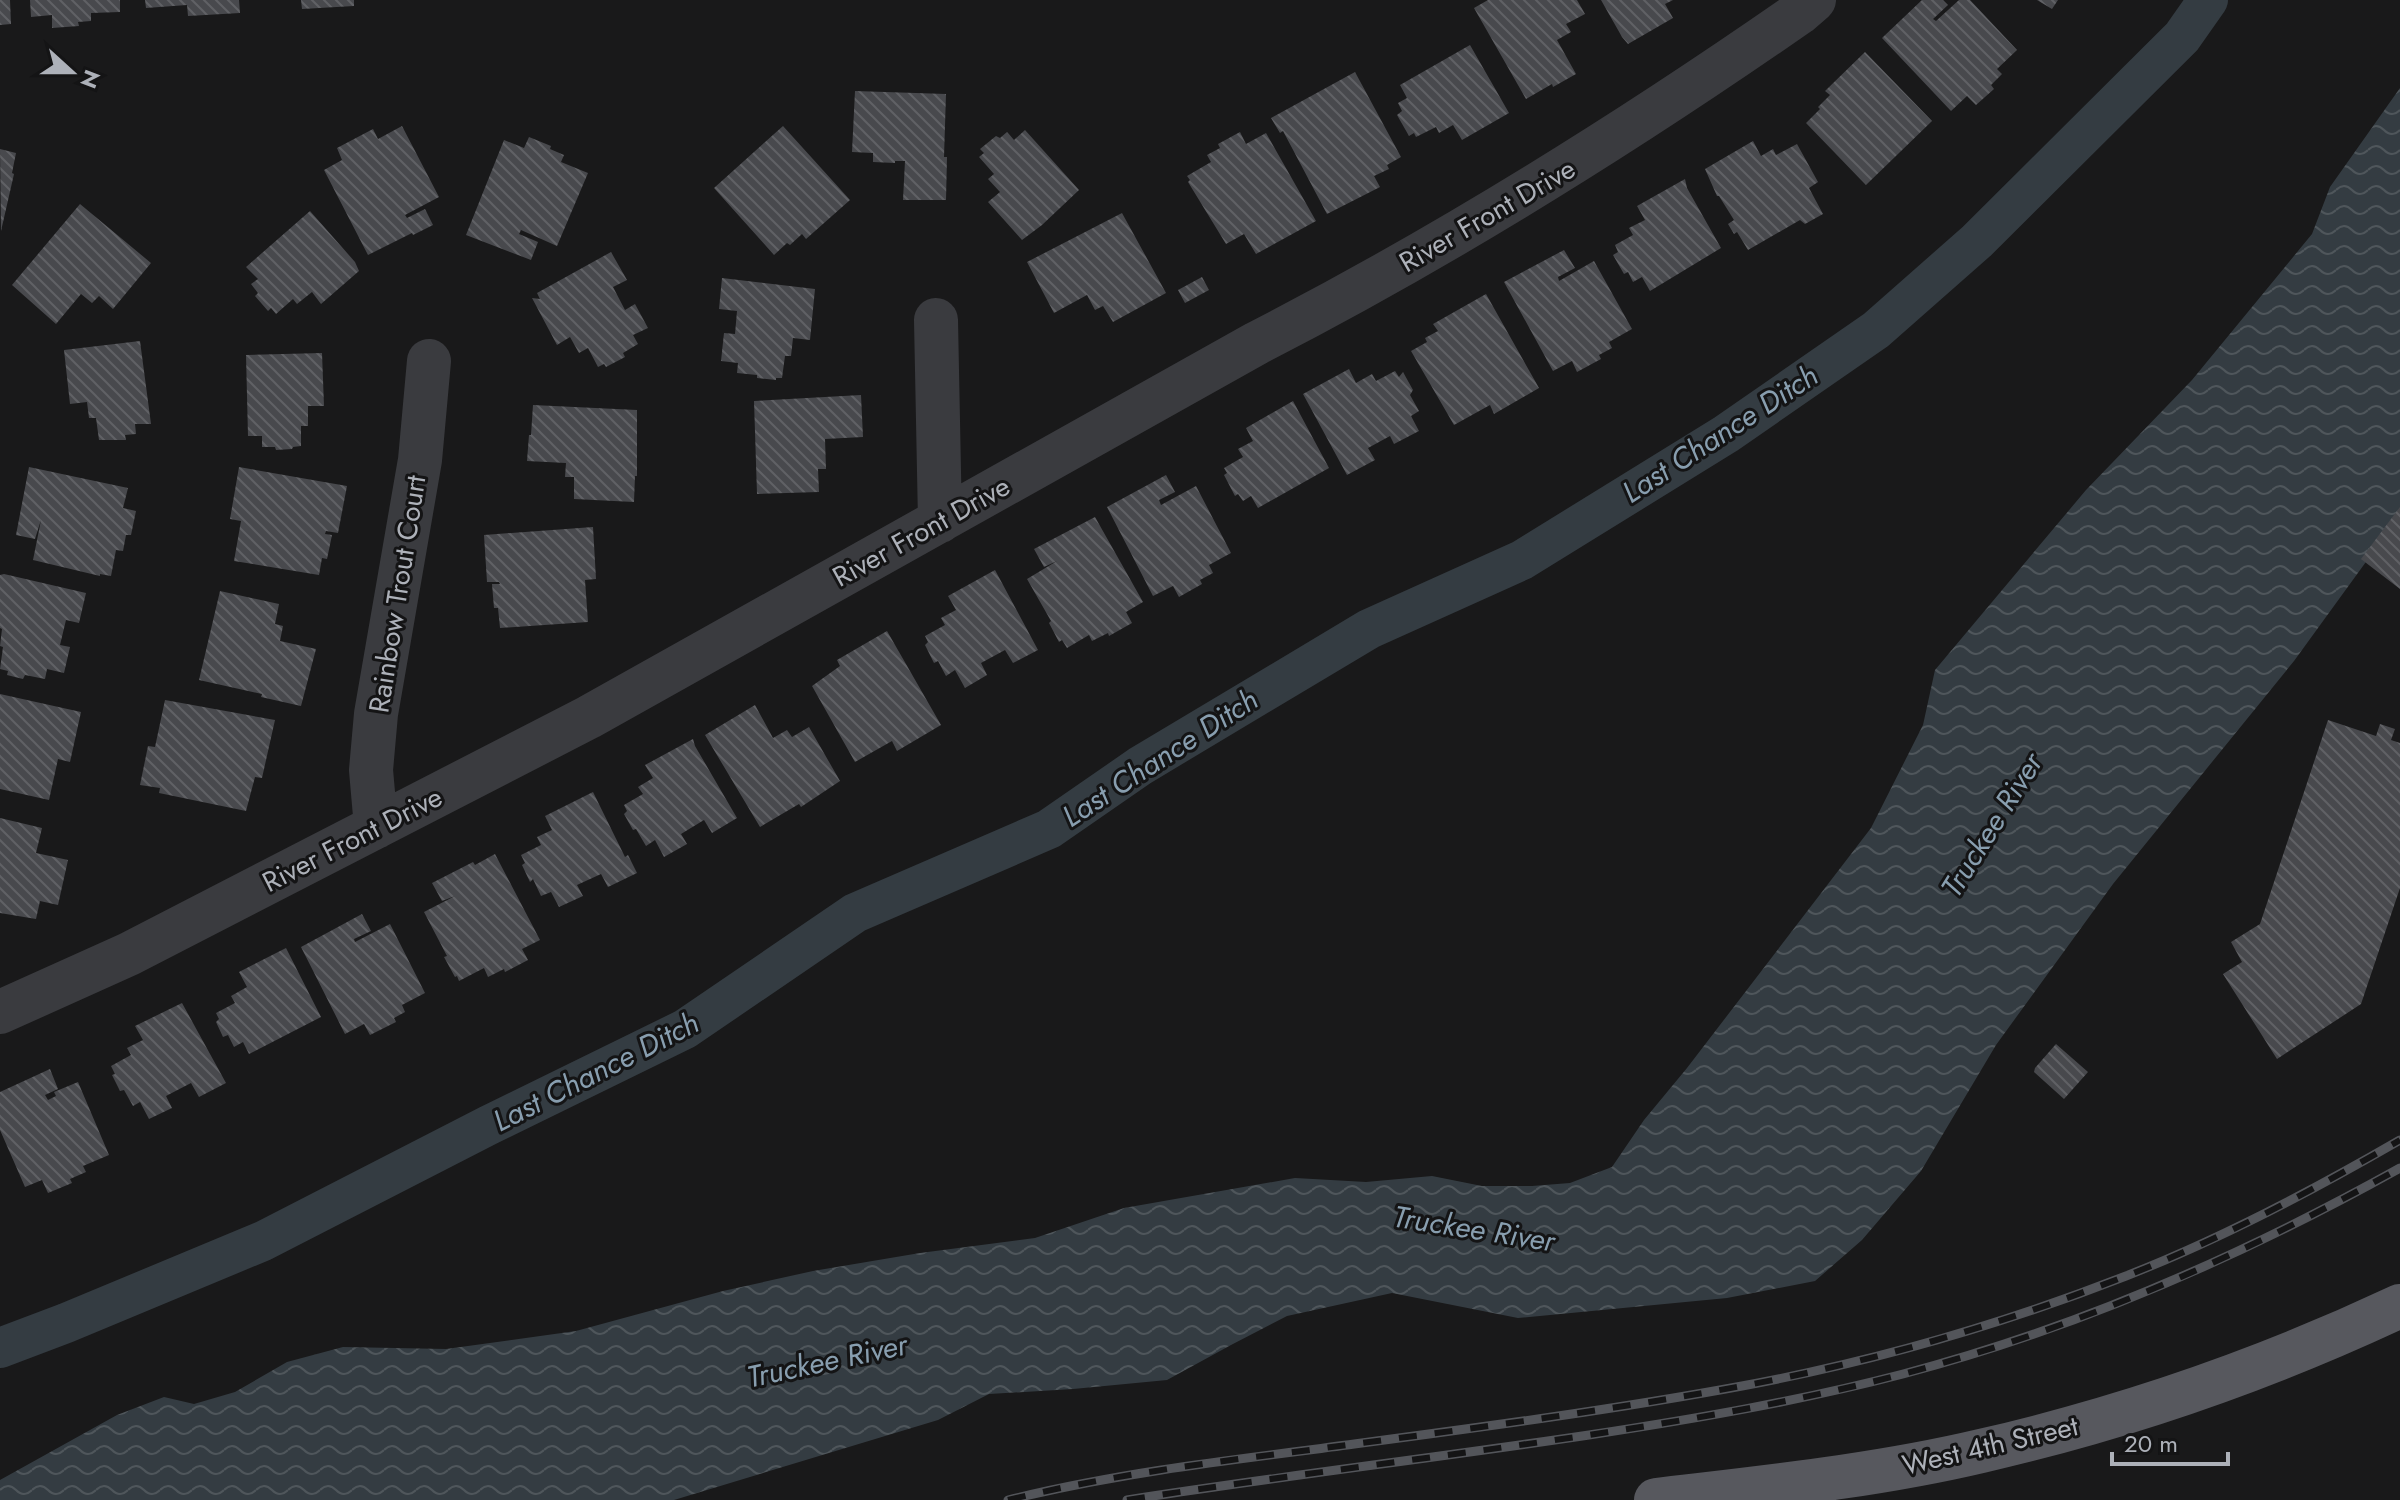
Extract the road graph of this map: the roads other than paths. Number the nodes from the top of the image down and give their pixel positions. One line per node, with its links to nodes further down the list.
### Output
1 (1814, 0): 4 (street, River Front Drive)
2 (936, 320): 4 (street)
3 (429, 361): 5 (street, Rainbow Trout Court)
4 (940, 521): 5 (street, River Front Drive)
5 (376, 827): 6 (street, River Front Drive)
6 (0, 1012)
7 (2400, 1306): 8 (main road, West 4th Street)
8 (1656, 1500)

